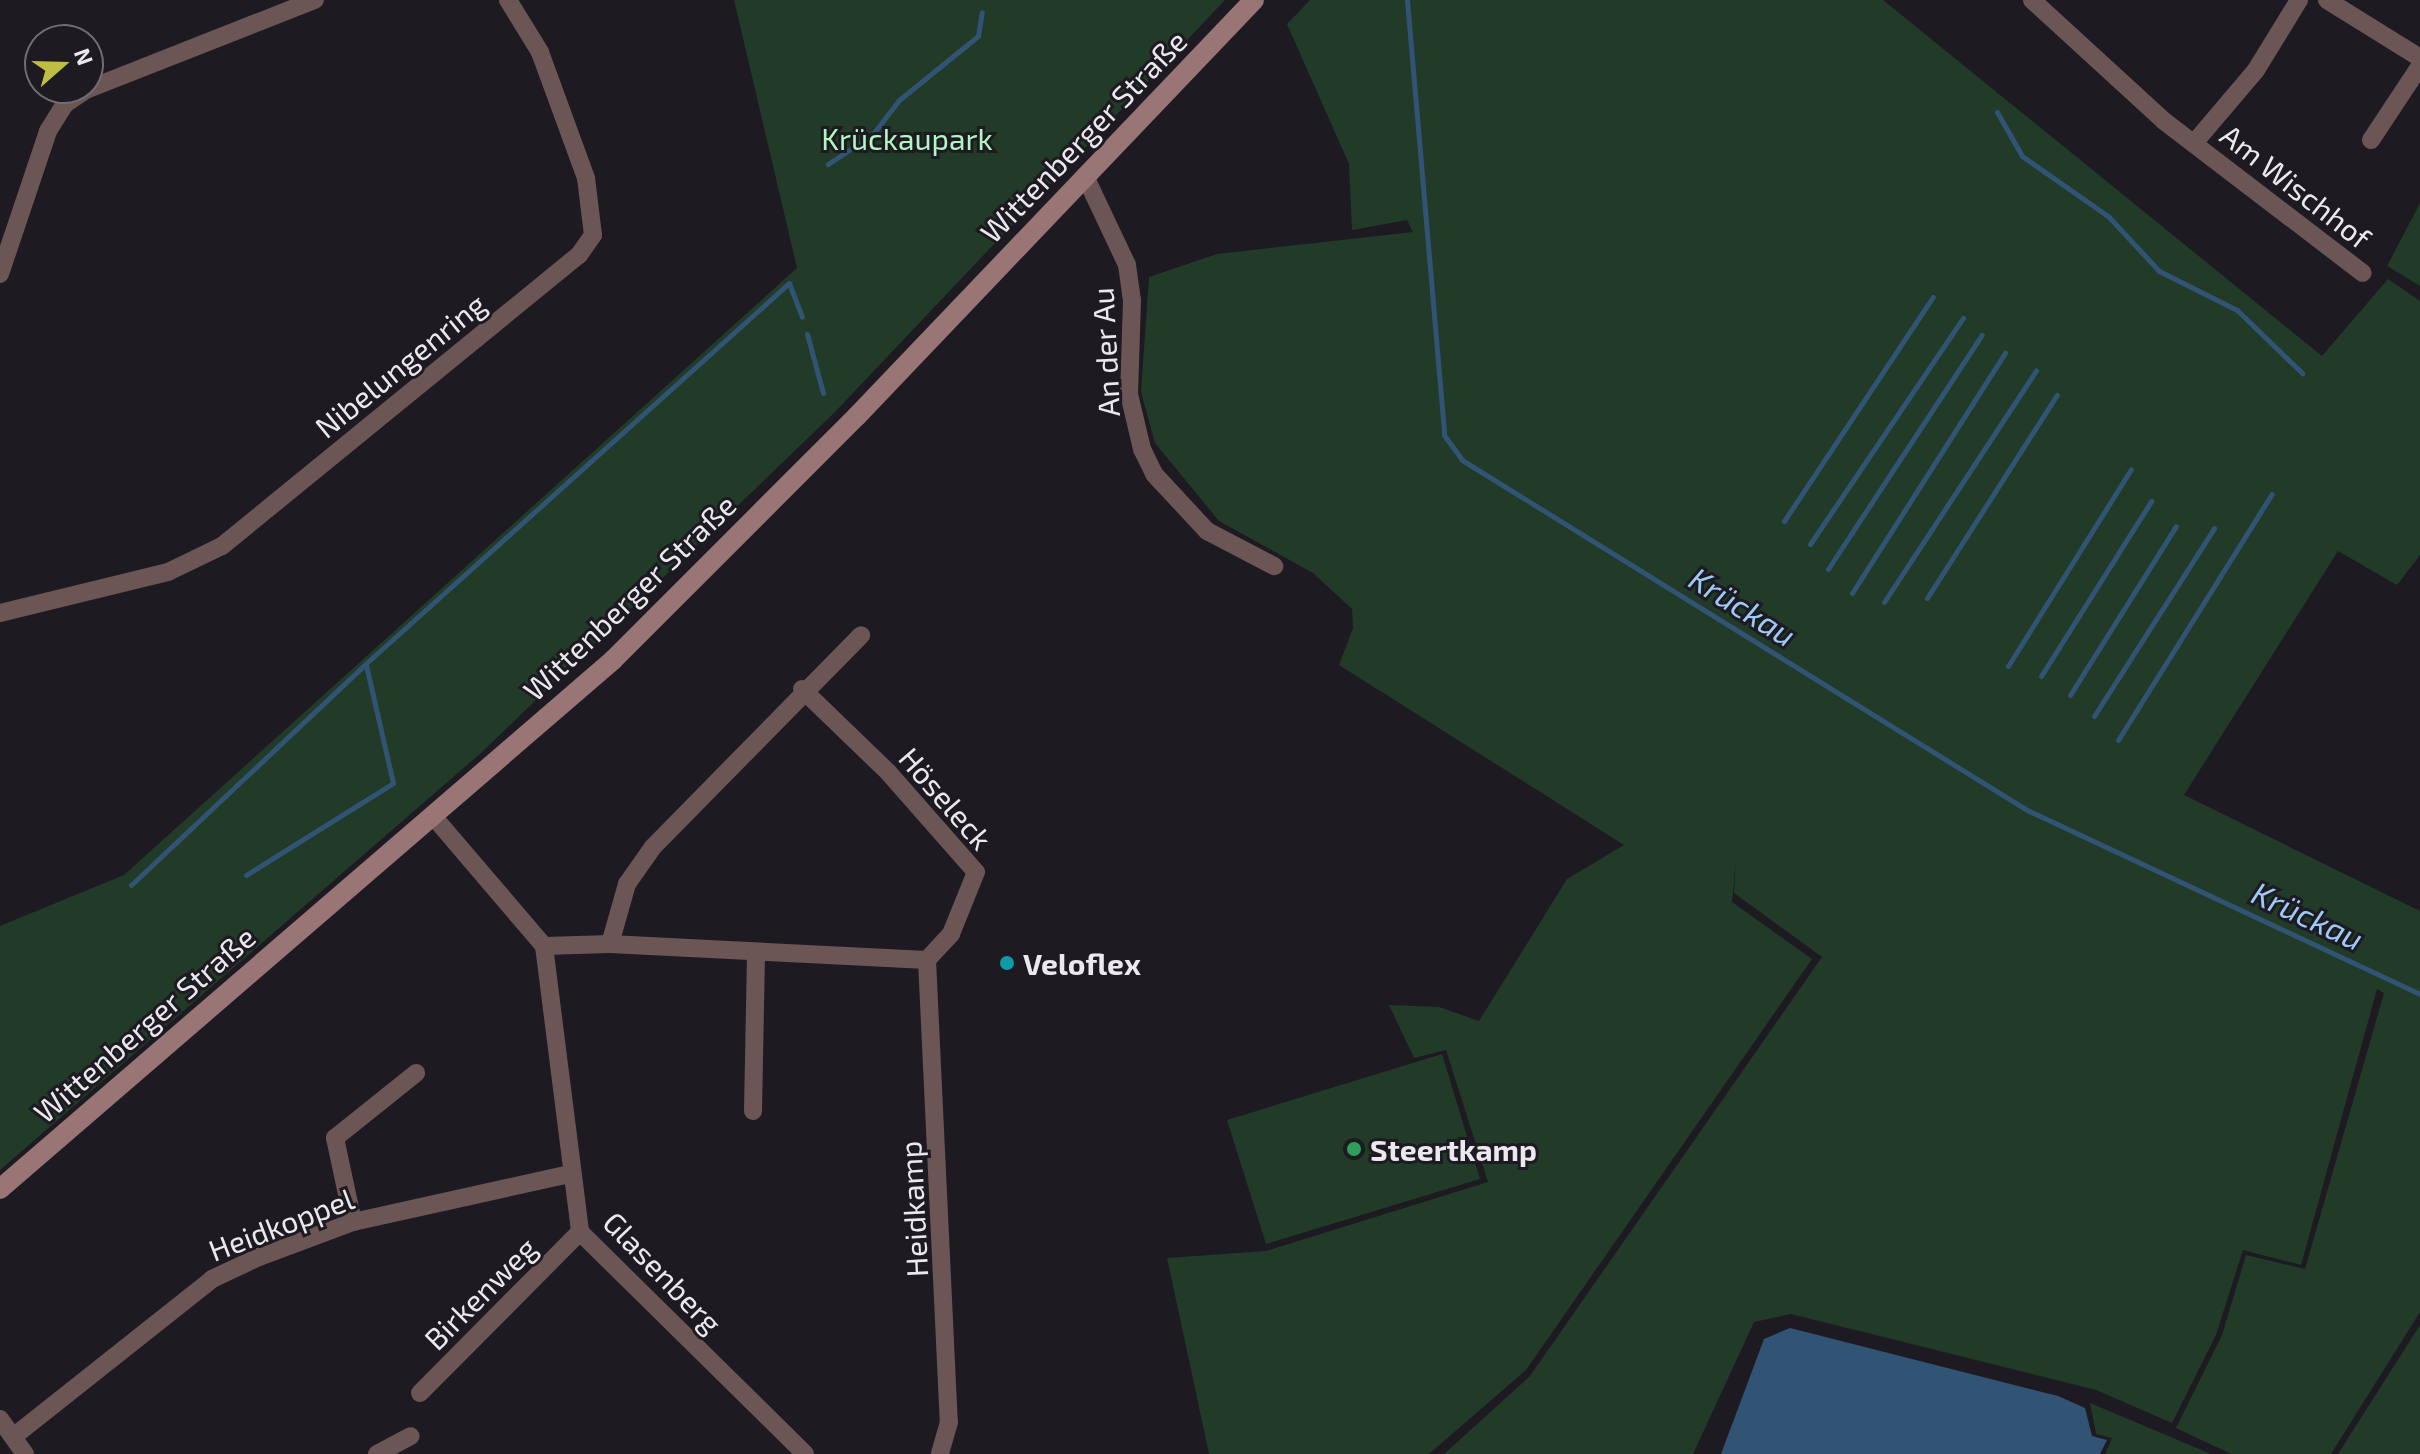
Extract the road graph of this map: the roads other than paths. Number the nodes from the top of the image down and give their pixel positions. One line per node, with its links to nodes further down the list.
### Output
1 (315, 0): 13 (street)
2 (508, 0): 15 (street, Nibelungenring)
3 (1254, 0): 11 (main road, Wittenberger Straße)
4 (2032, 0): 10 (street, Am Wischhof)
5 (2299, 0): 10 (street, Am Wischhof)
6 (2327, 0): 7 (street)
7 (2420, 58)
8 (2420, 66): 9 (street)
9 (2371, 140)
10 (2195, 142): 12 (street, Am Wischhof)
11 (1085, 176): 14 (street, An der Au); 18 (main road, Wittenberger Straße)
12 (2363, 273)
13 (0, 274)
14 (1274, 566)
15 (0, 613)
16 (861, 635): 17 (street)
17 (802, 689): 19 (street); 22 (street, Höseleck)
18 (433, 816): 20 (street); 26 (main road, Wittenberger Straße)
19 (610, 944): 20 (street); 21 (street)
20 (544, 946): 25 (street, Glasenberg)
21 (756, 952): 22 (street); 24 (street)
22 (927, 960): 36 (street, Heidkamp)
23 (416, 1073): 27 (street)
24 (753, 1111)
25 (570, 1174): 27 (street, Heidkoppel); 28 (street, Glasenberg)
26 (0, 1189)
27 (353, 1222): 32 (street, Heidkoppel)
28 (580, 1232): 29 (street, Birkenweg); 35 (street, Glasenberg)
29 (420, 1393)
30 (0, 1419): 32 (street)
31 (411, 1436): 34 (street)
32 (13, 1437): 33 (street)
33 (25, 1454)
34 (377, 1454)
35 (805, 1454)
36 (940, 1454)

